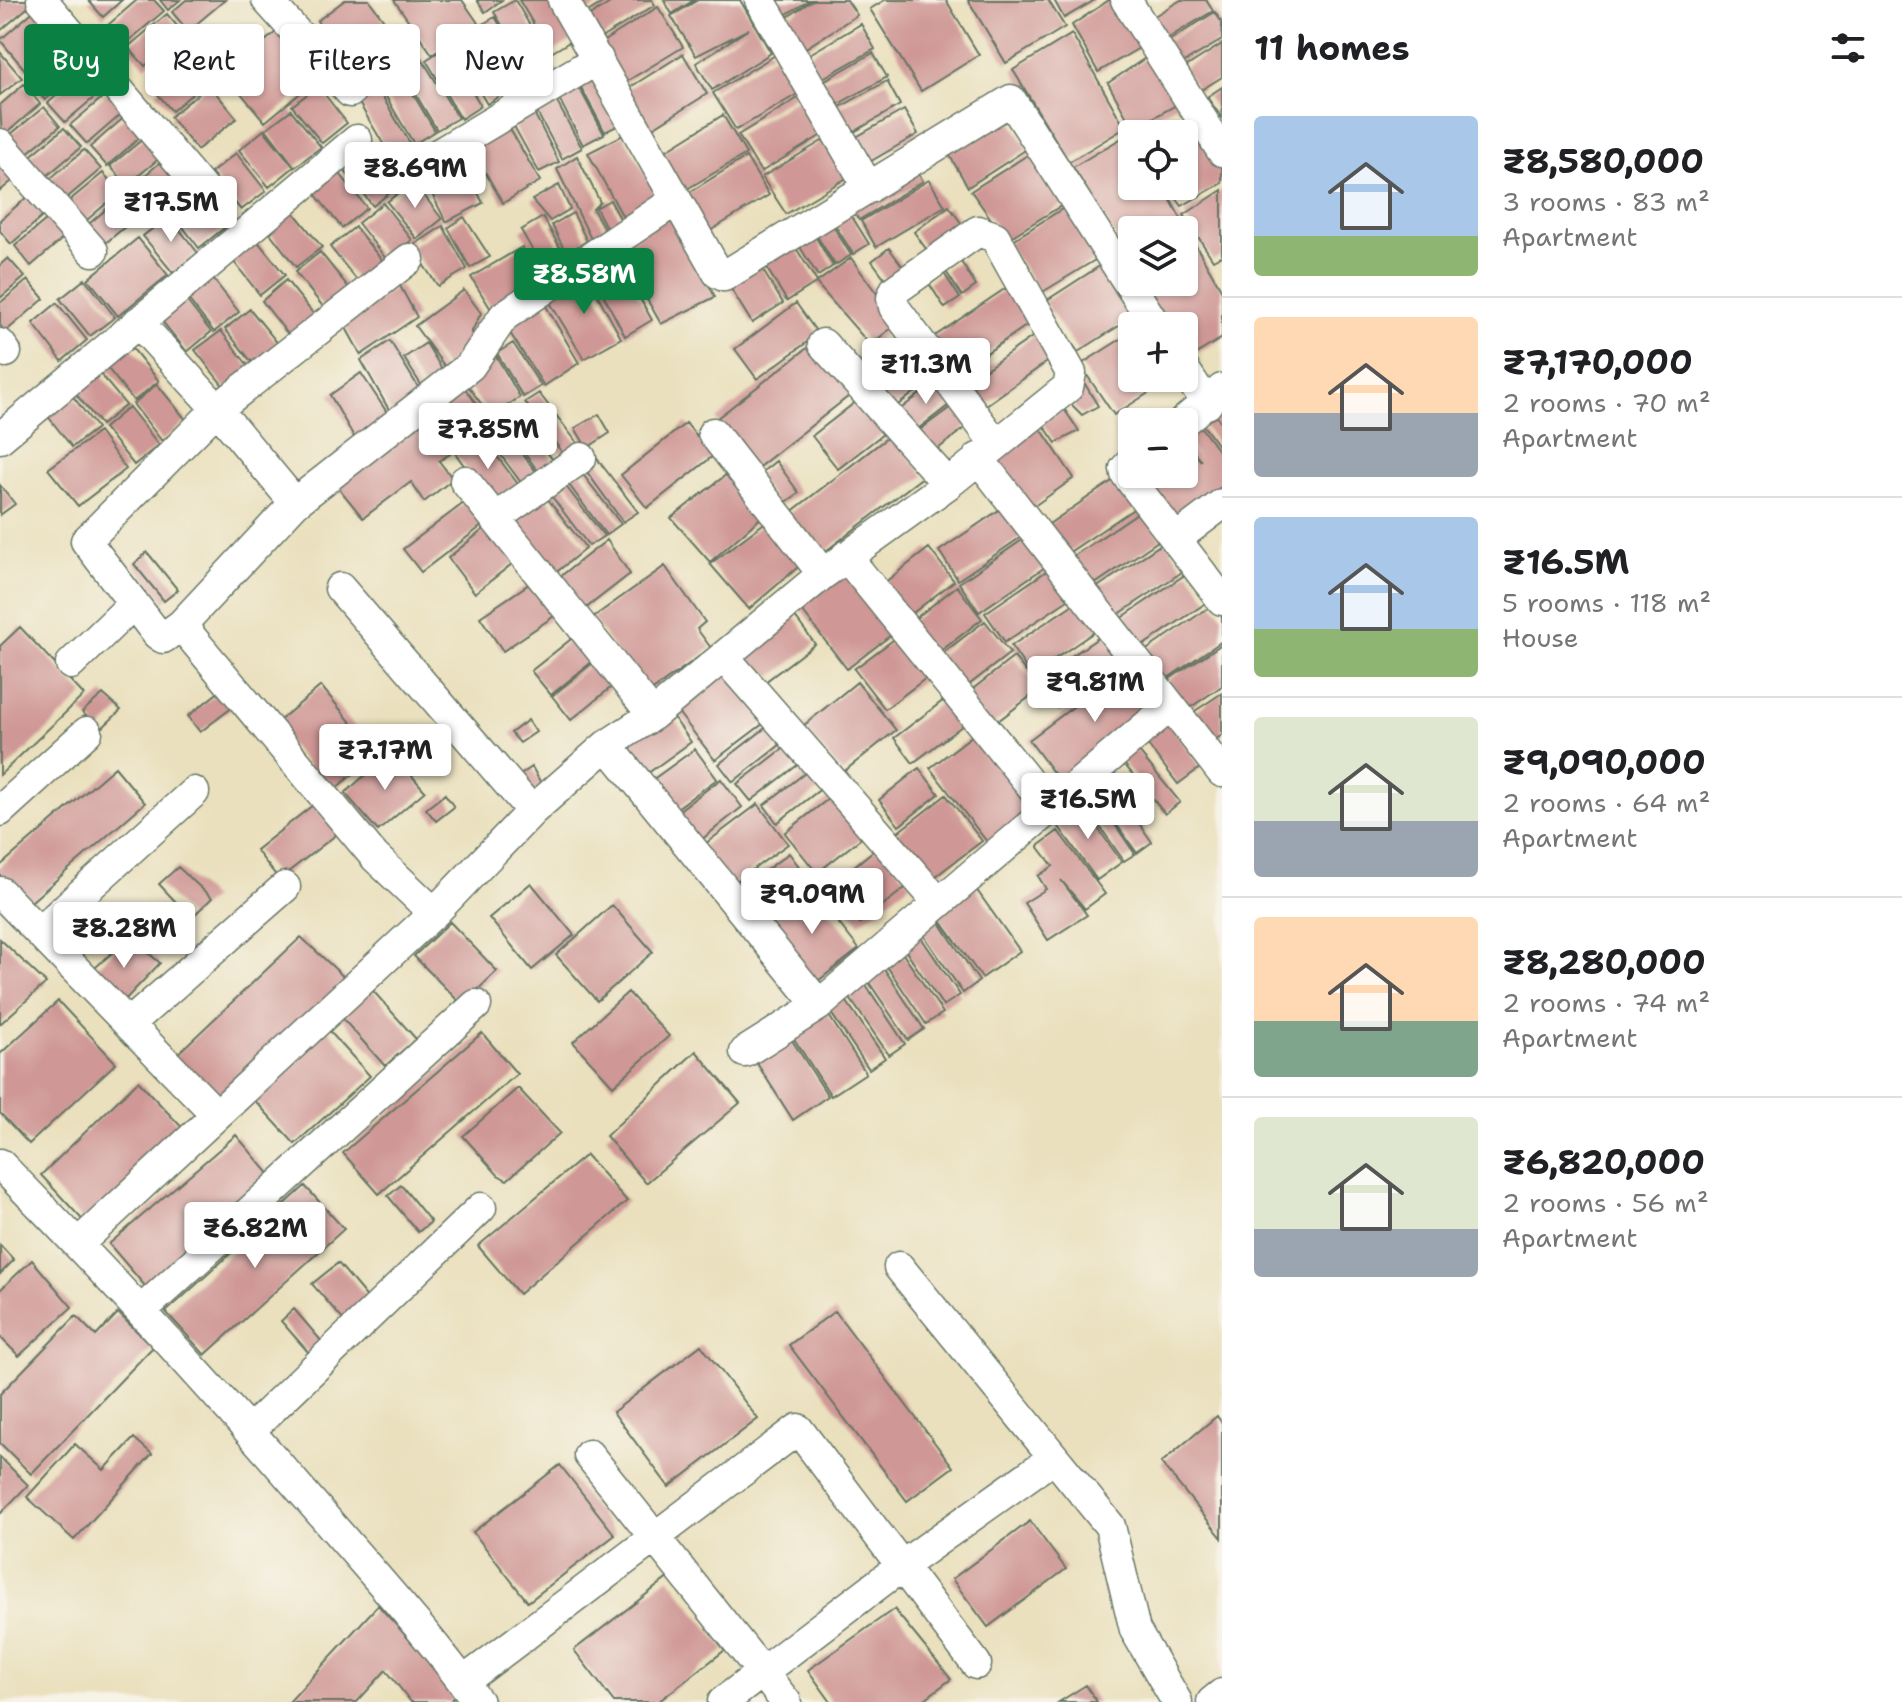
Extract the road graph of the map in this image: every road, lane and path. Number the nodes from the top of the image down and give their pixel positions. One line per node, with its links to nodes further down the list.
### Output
1 (42, 0): 13 (street)
2 (267, 0): 6 (street)
3 (563, 0): 7 (street)
4 (760, 0): 12 (street)
5 (1126, 0): 10 (street)
6 (289, 24)
7 (598, 59): 11 (street); 14 (street)
8 (357, 140): 18 (street)
9 (0, 144): 15 (street)
10 (1222, 151)
11 (415, 168)
12 (869, 188): 14 (street); 17 (street)
13 (205, 192)
14 (676, 200): 28 (street)
15 (93, 251)
16 (409, 259): 20 (street)
17 (1147, 312)
18 (138, 322): 20 (street); 22 (street)
19 (823, 344): 26 (street)
20 (217, 409): 28 (street); 35 (street)
21 (713, 433): 32 (street)
22 (0, 438)
23 (986, 450): 23 (street); 26 (street); 39 (street)
24 (581, 458): 30 (street)
25 (465, 481): 30 (street)
26 (948, 484): 32 (street)
27 (1137, 488): 31 (street)
28 (295, 503): 36 (street)
29 (1222, 504): 31 (street)
30 (497, 517): 40 (street)
31 (1177, 538): 34 (street)
32 (834, 565): 37 (street); 45 (street)
33 (340, 588): 47 (street)
34 (1222, 600)
35 (133, 604): 36 (street); 38 (street)
36 (181, 625): 51 (street)
37 (725, 658): 40 (street); 50 (street)
38 (71, 664)
39 (1170, 706): 43 (street); 45 (street)
40 (653, 715): 42 (street)
41 (87, 732): 46 (street)
42 (607, 745): 47 (street); 54 (street)
43 (1222, 772)
44 (194, 792): 52 (street)
45 (1051, 810): 50 (street)
46 (0, 811)
47 (532, 811): 51 (street)
48 (285, 887): 55 (street)
49 (0, 892): 52 (street)
50 (938, 902): 54 (street)
51 (434, 913): 57 (street)
52 (39, 932): 55 (street)
53 (476, 1005): 62 (street)
54 (819, 1005): 56 (street)
55 (129, 1024): 57 (street)
56 (745, 1052)
57 (216, 1114): 60 (street)
58 (0, 1164): 60 (street)
59 (481, 1208): 63 (street)
60 (78, 1244): 62 (street)
61 (899, 1267): 65 (street)
62 (142, 1310): 63 (street)
63 (250, 1430): 70 (street)
64 (589, 1455): 66 (street)
65 (1052, 1459): 67 (street); 74 (street)
66 (654, 1538): 67 (street); 69 (street); 70 (street)
67 (903, 1565): 68 (street); 69 (street)
68 (976, 1664)
69 (762, 1672): 72 (street); 73 (street)
70 (470, 1692)
71 (1222, 1694): 75 (street)
72 (723, 1702)
73 (786, 1702)
74 (1177, 1702)
75 (1212, 1702)

